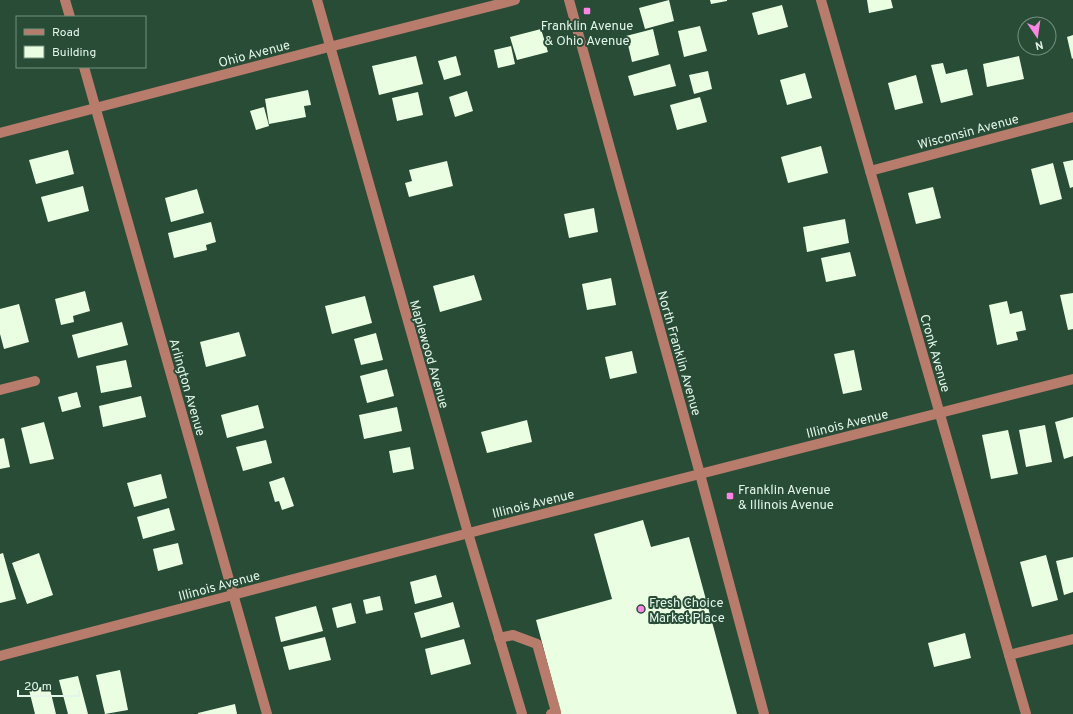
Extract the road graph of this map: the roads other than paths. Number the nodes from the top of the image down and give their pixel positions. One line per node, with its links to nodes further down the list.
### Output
1 (65, 0): 6 (street)
2 (317, 0): 7 (street, Maplewood Avenue)
3 (515, 0): 7 (street, Ohio Avenue)
4 (568, 0): 17 (street, North Franklin Avenue)
5 (821, 0): 12 (street, Cronk Avenue)
6 (70, 16)
7 (330, 47): 9 (street, Ohio Avenue); 18 (street, Maplewood Avenue)
8 (84, 68): 9 (street, Arlington Avenue)
9 (95, 108): 11 (street, Ohio Avenue); 19 (street, Arlington Avenue)
10 (1073, 117): 12 (street, Wisconsin Avenue)
11 (0, 133)
12 (870, 171): 16 (street, Cronk Avenue)
13 (1073, 379): 16 (street, Illinois Avenue)
14 (35, 381): 15 (street)
15 (0, 390)
16 (940, 413): 17 (street, Illinois Avenue); 22 (street, Cronk Avenue)
17 (700, 474): 18 (street, Illinois Avenue); 27 (street, North Franklin Avenue)
18 (468, 533): 19 (street, Illinois Avenue); 20 (street, Maplewood Avenue)
19 (234, 595): 23 (street, Illinois Avenue); 24 (street, Arlington Avenue)
20 (499, 638): 25 (street, Maplewood Avenue); 26 (street)
21 (1073, 639): 22 (street)
22 (1009, 655): 28 (street, Cronk Avenue)
23 (0, 656)
24 (267, 714)
25 (522, 714)
26 (555, 714)
27 (764, 714)
28 (1026, 714)

